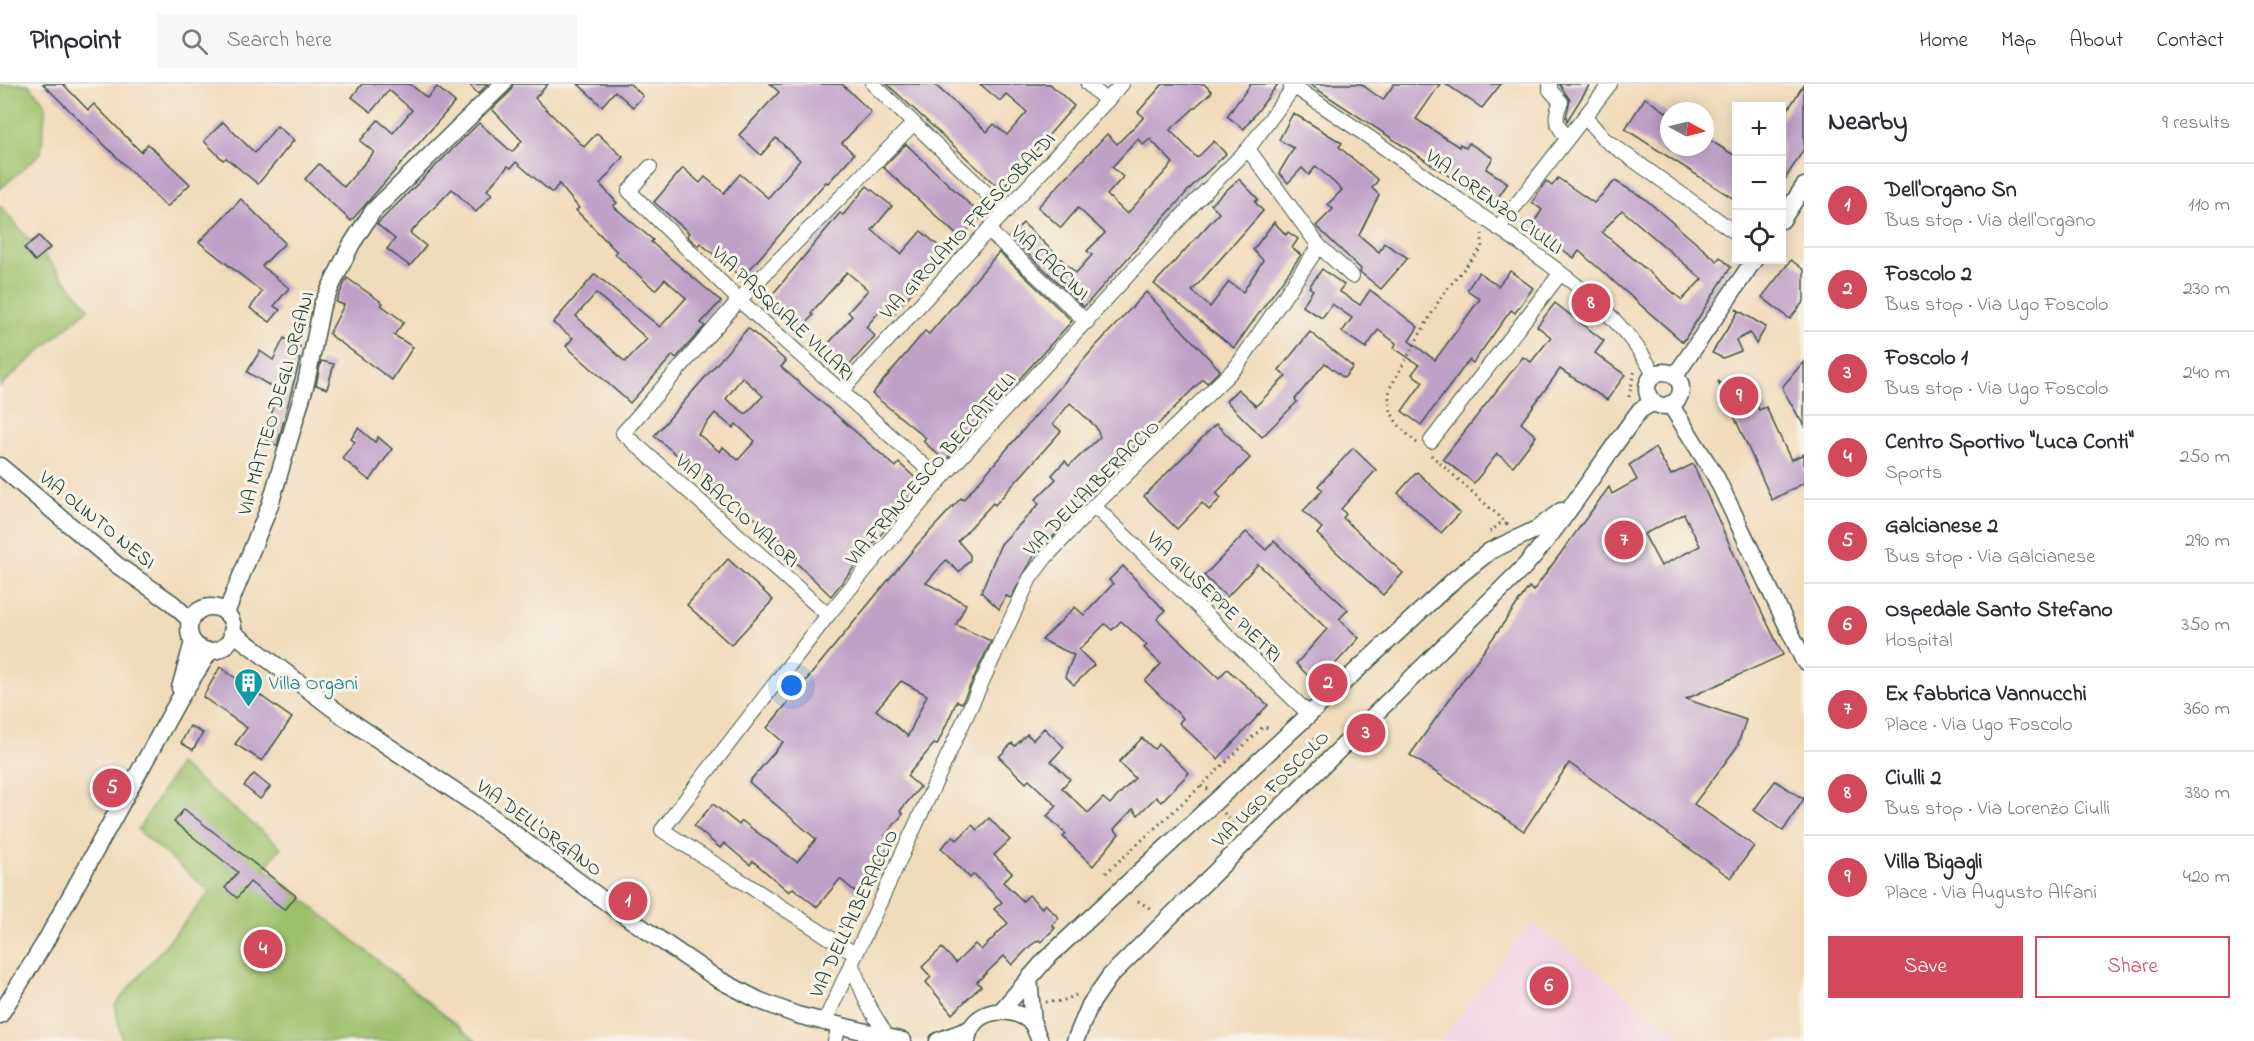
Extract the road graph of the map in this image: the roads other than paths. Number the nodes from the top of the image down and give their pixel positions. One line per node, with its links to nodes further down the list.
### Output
1 (503, 84): 35 (street, VIA MATTEO DEGLI ORGANI)
2 (873, 84): 10 (street)
3 (1088, 84): 8 (street)
4 (1122, 84): 8 (street, VIA GIROLAMO FRESCOBALDI)
5 (1550, 84): 11 (street)
6 (1610, 84): 9 (street)
7 (1292, 85): 12 (street, VIA FRANCESCO BECCATELLI); 17 (street, VIA LORENZO CIULLI)
8 (1107, 101): 15 (street, VIA GIROLAMO FRESCOBALDI)
9 (1586, 118): 11 (street); 18 (street)
10 (913, 124): 15 (street); 24 (street)
11 (1568, 138): 17 (street)
12 (1248, 149): 20 (street); 25 (street, VIA FRANCESCO BECCATELLI)
13 (650, 167): 24 (street, VIA PASQUALE VILLARI)
14 (1804, 186): 16 (street)
15 (1006, 212): 19 (street, VIA GIROLAMO FRESCOBALDI)
16 (1786, 213)
17 (1498, 228): 22 (street, VIA LORENZO CIULLI)
18 (1732, 229)
19 (988, 230): 25 (street, VIA CACCINI); 28 (street, VIA GIROLAMO FRESCOBALDI)
20 (1319, 246): 23 (street); 34 (street, VIA DELL'ALBERACCIO)
21 (1751, 264): 27 (street)
22 (1560, 274): 26 (street, VIA LORENZO CIULLI); 30 (street)
23 (1352, 276)
24 (739, 300): 28 (street, VIA PASQUALE VILLARI); 36 (street, VIA BACCIO VALORI)
25 (1087, 322): 32 (street, VIA FRANCESCO BECCATELLI)
26 (1654, 375): 27 (street); 29 (street)
27 (1675, 376): 29 (street)
28 (840, 392): 32 (street, VIA PASQUALE VILLARI)
29 (1662, 403): 33 (street, VIA UGO FOSCOLO); 40 (street)
30 (1428, 447)
31 (0, 466): 37 (street, VIA OLINTO NESI)
32 (940, 480): 36 (street, VIA FRANCESCO BECCATELLI)
33 (1578, 493): 42 (street, VIA UGO FOSCOLO); 53 (street, VIA UGO FOSCOLO)
34 (1094, 506): 42 (street, VIA GIUSEPPE PIETRI); 43 (street, VIA DELL'ALBERACCIO)
35 (226, 614): 37 (street); 39 (street)
36 (828, 615): 43 (street, VIA FRANCESCO BECCATELLI)
37 (193, 617): 38 (street)
38 (193, 642): 39 (street); 41 (street)
39 (222, 643): 41 (street); 48 (street, VIA DELL'ORGANO)
40 (1804, 660)
41 (178, 701): 46 (street)
42 (1309, 714): 44 (street, VIA UGO FOSCOLO)
43 (853, 958): 48 (street, VIA DELL'ALBERACCIO); 50 (street)
44 (1029, 978): 45 (street, VIA UGO FOSCOLO); 47 (street)
45 (1002, 1010): 47 (street); 49 (street, VIA UGO FOSCOLO)
46 (0, 1016)
47 (1033, 1024): 52 (street)
48 (833, 1030): 50 (street)
49 (968, 1035): 51 (street, VIA UGO FOSCOLO)
50 (896, 1040)
51 (938, 1041)
52 (1040, 1041)
53 (1075, 1041)

